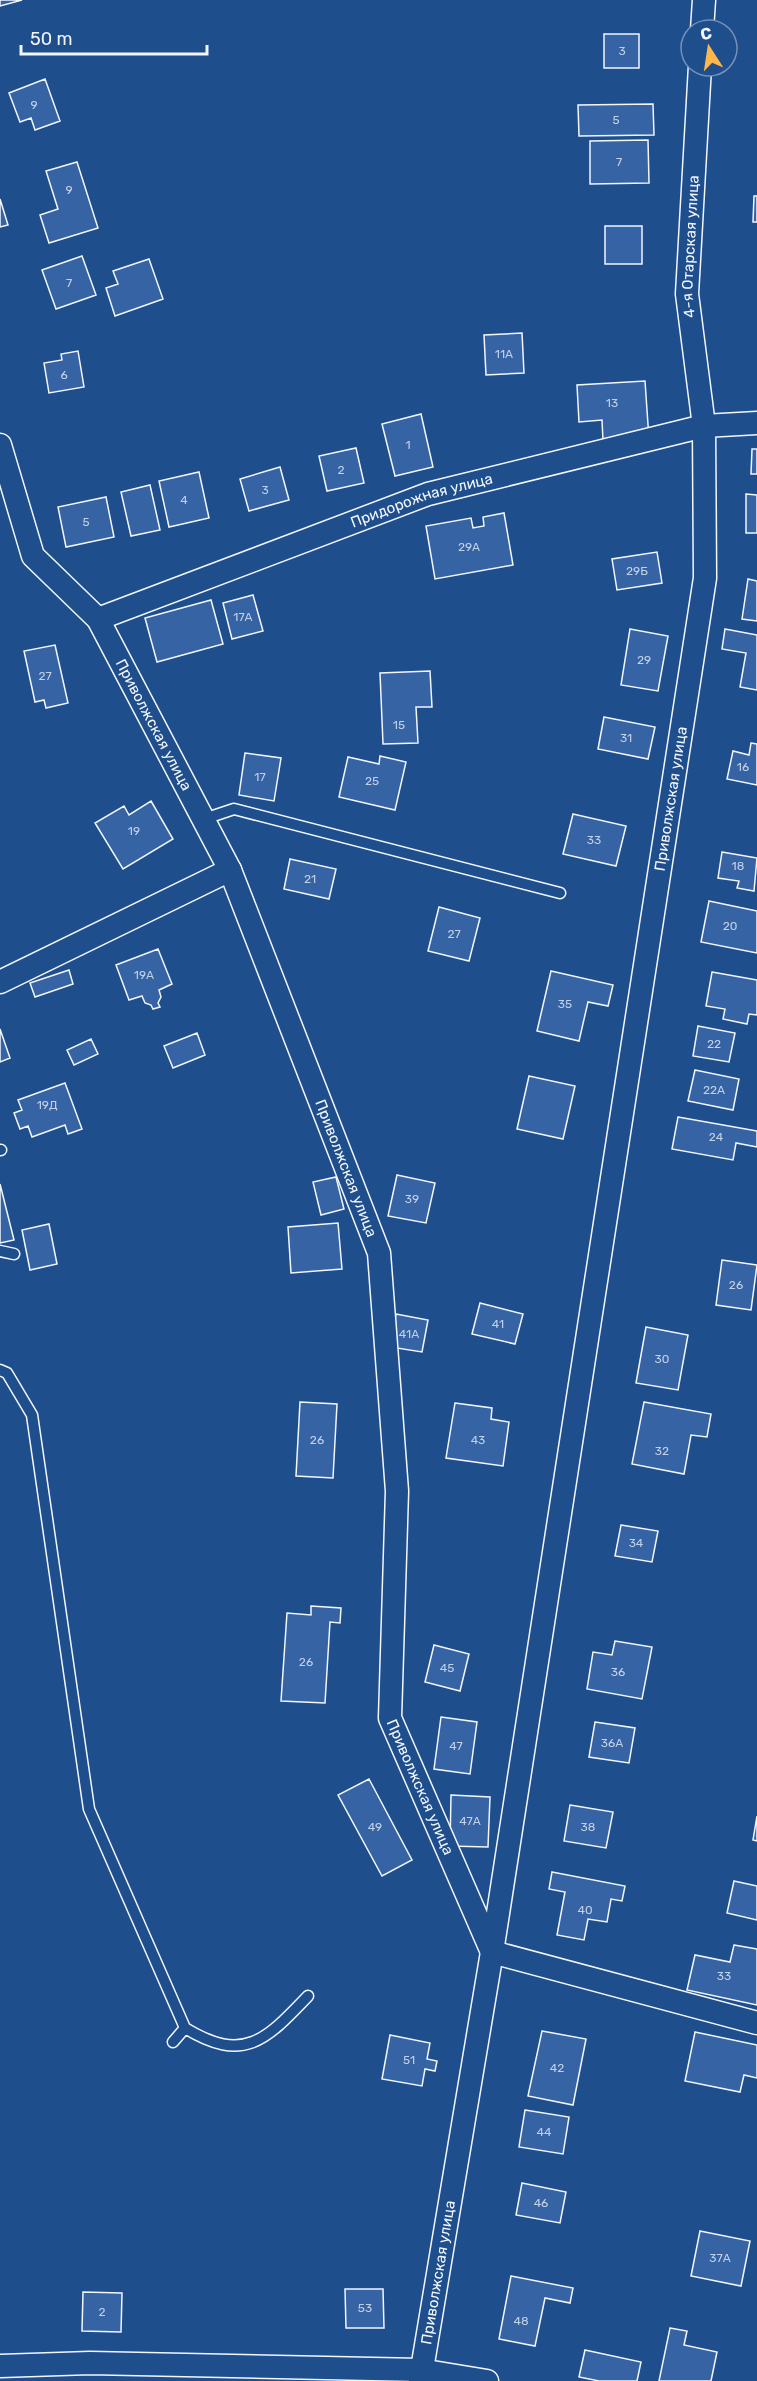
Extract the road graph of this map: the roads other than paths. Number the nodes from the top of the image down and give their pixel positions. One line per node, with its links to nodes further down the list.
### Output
1 (704, 0): 2 (street)
2 (703, 18)
3 (699, 78): 5 (street, 4-я Отарская улица)
4 (757, 423): 5 (street, Придорожная улица)
5 (704, 426): 7 (street, Придорожная улица); 15 (street, Приволжская улица)
6 (0, 445): 7 (street, Приволжская улица)
7 (98, 619): 8 (street, Приволжская улица)
8 (204, 819): 9 (street, Приволжская улица); 10 (lane)
9 (230, 870): 11 (street); 15 (street, Приволжская улица)
10 (560, 893)
11 (0, 982)
12 (0, 1251): 13 (lane)
13 (14, 1254)
14 (0, 1370): 18 (lane)
15 (492, 1952): 17 (street); 22 (street, Приволжская улица)
16 (308, 1996): 18 (lane)
17 (757, 2023)
18 (185, 2028): 19 (lane)
19 (173, 2042)
20 (0, 2366): 21 (street)
21 (90, 2372): 22 (street)
22 (420, 2375): 23 (street)
23 (487, 2381)

